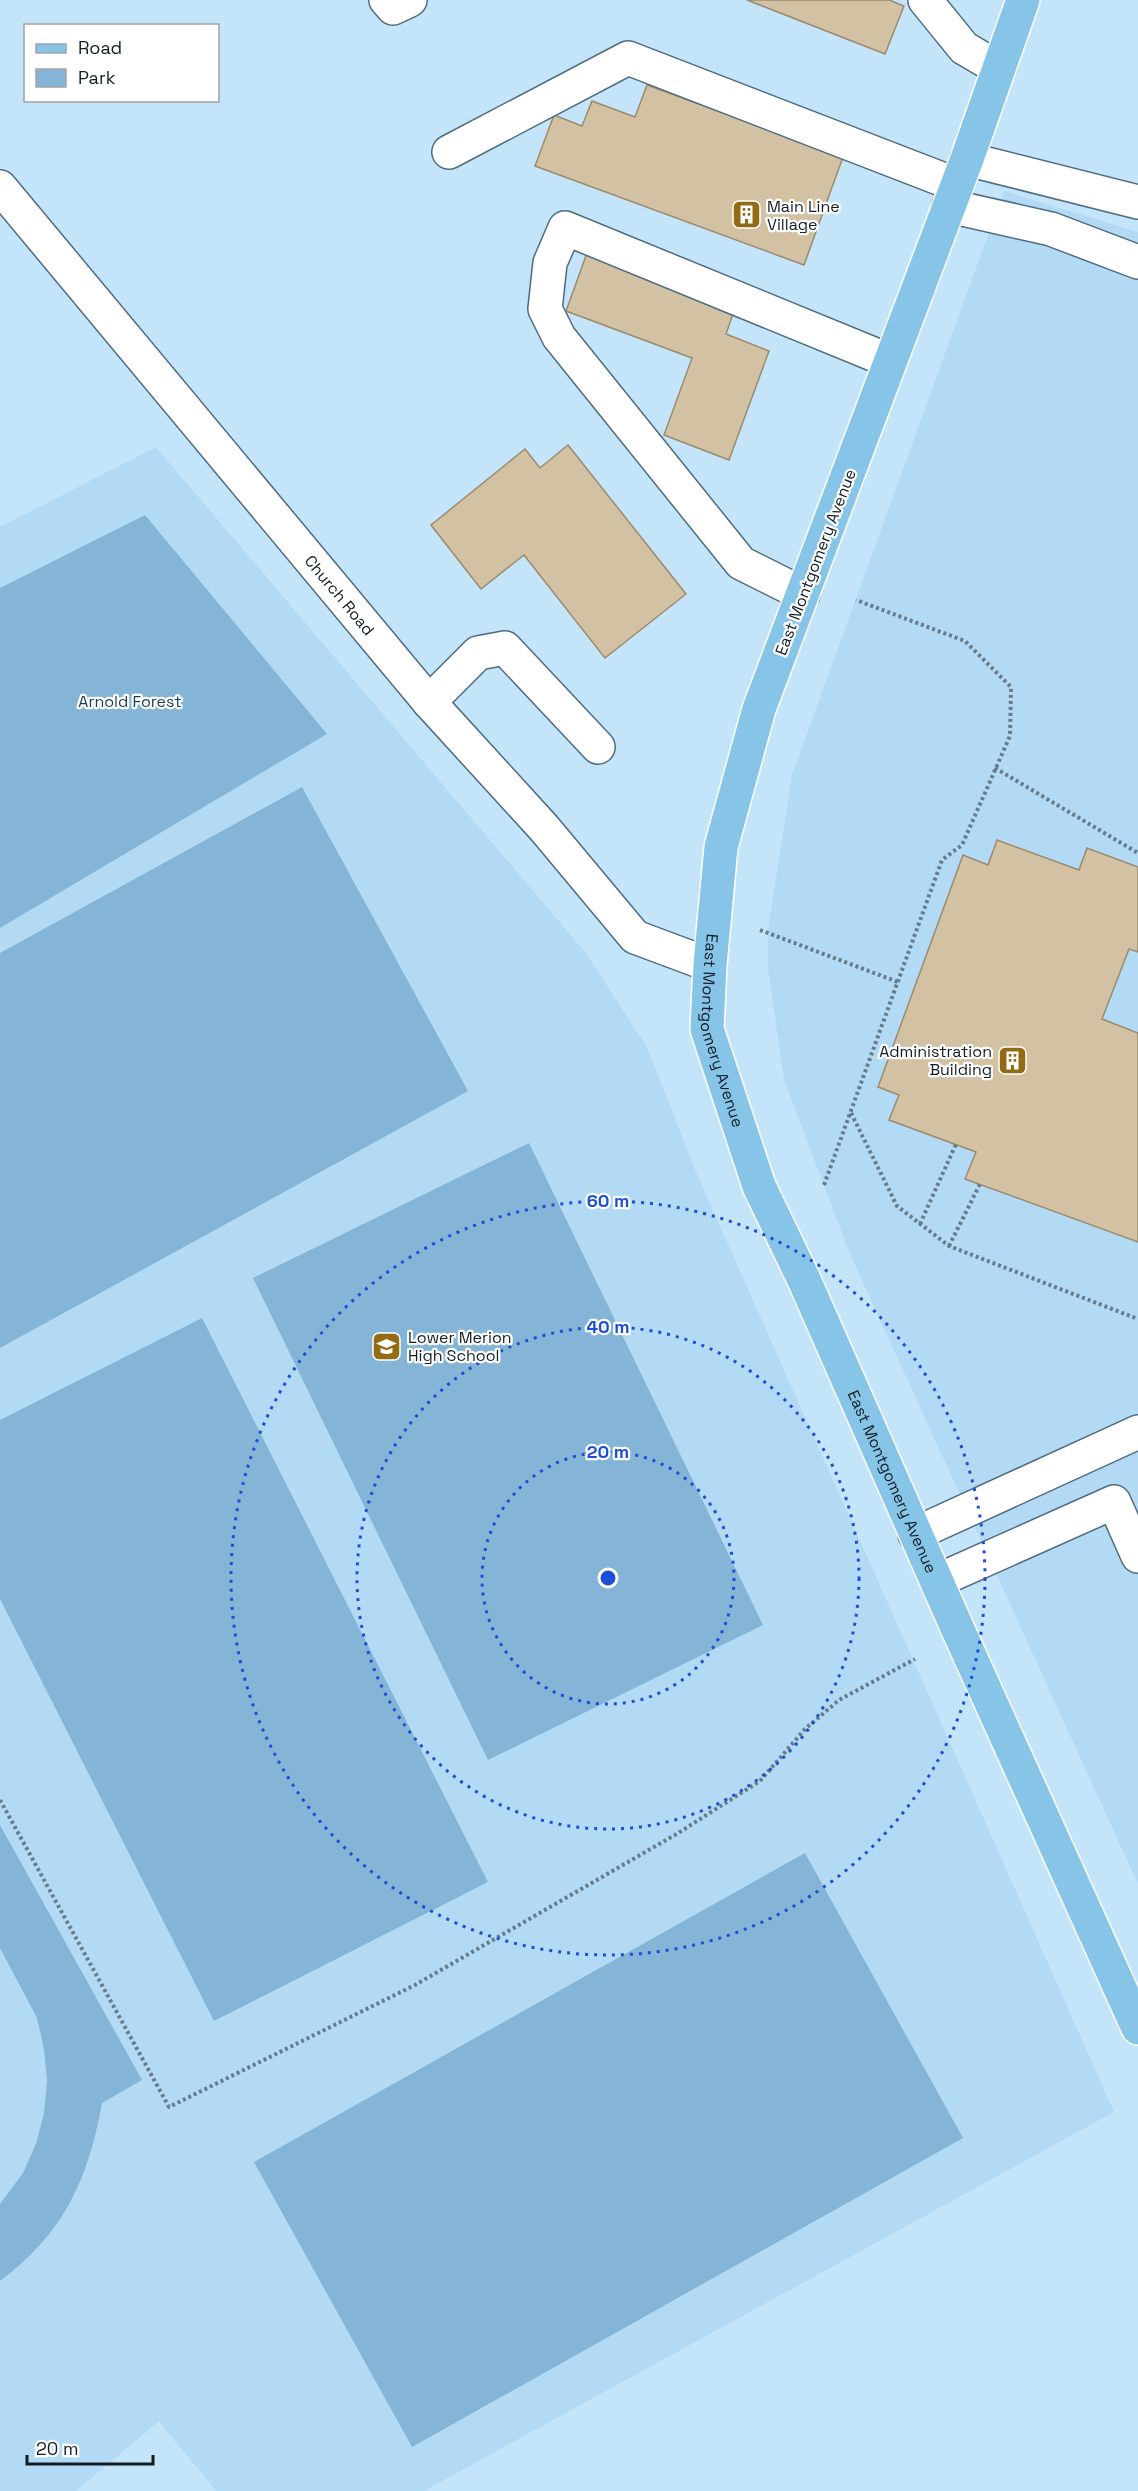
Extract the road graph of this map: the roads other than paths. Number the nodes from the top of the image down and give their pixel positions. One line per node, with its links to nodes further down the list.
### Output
1 (386, 0): 2 (street)
2 (411, 0)
3 (925, 0): 5 (street)
4 (1023, 0): 5 (main road, East Montgomery Avenue)
5 (998, 68): 7 (main road, East Montgomery Avenue)
6 (449, 152): 7 (street)
7 (957, 183): 9 (street); 10 (street); 11 (main road, East Montgomery Avenue)
8 (0, 187): 13 (street, Church Road)
9 (1138, 202)
10 (1138, 262)
11 (890, 362): 12 (main road, East Montgomery Avenue); 12 (street)
12 (803, 594): 15 (main road, East Montgomery Avenue)
13 (429, 702): 14 (street); 15 (street, Church Road)
14 (598, 747)
15 (710, 965): 17 (main road, East Montgomery Avenue)
16 (1138, 1432): 17 (street)
17 (915, 1534): 19 (main road, East Montgomery Avenue)
18 (1138, 1556): 19 (street)
19 (937, 1581): 20 (main road, East Montgomery Avenue)
20 (1138, 2028)

